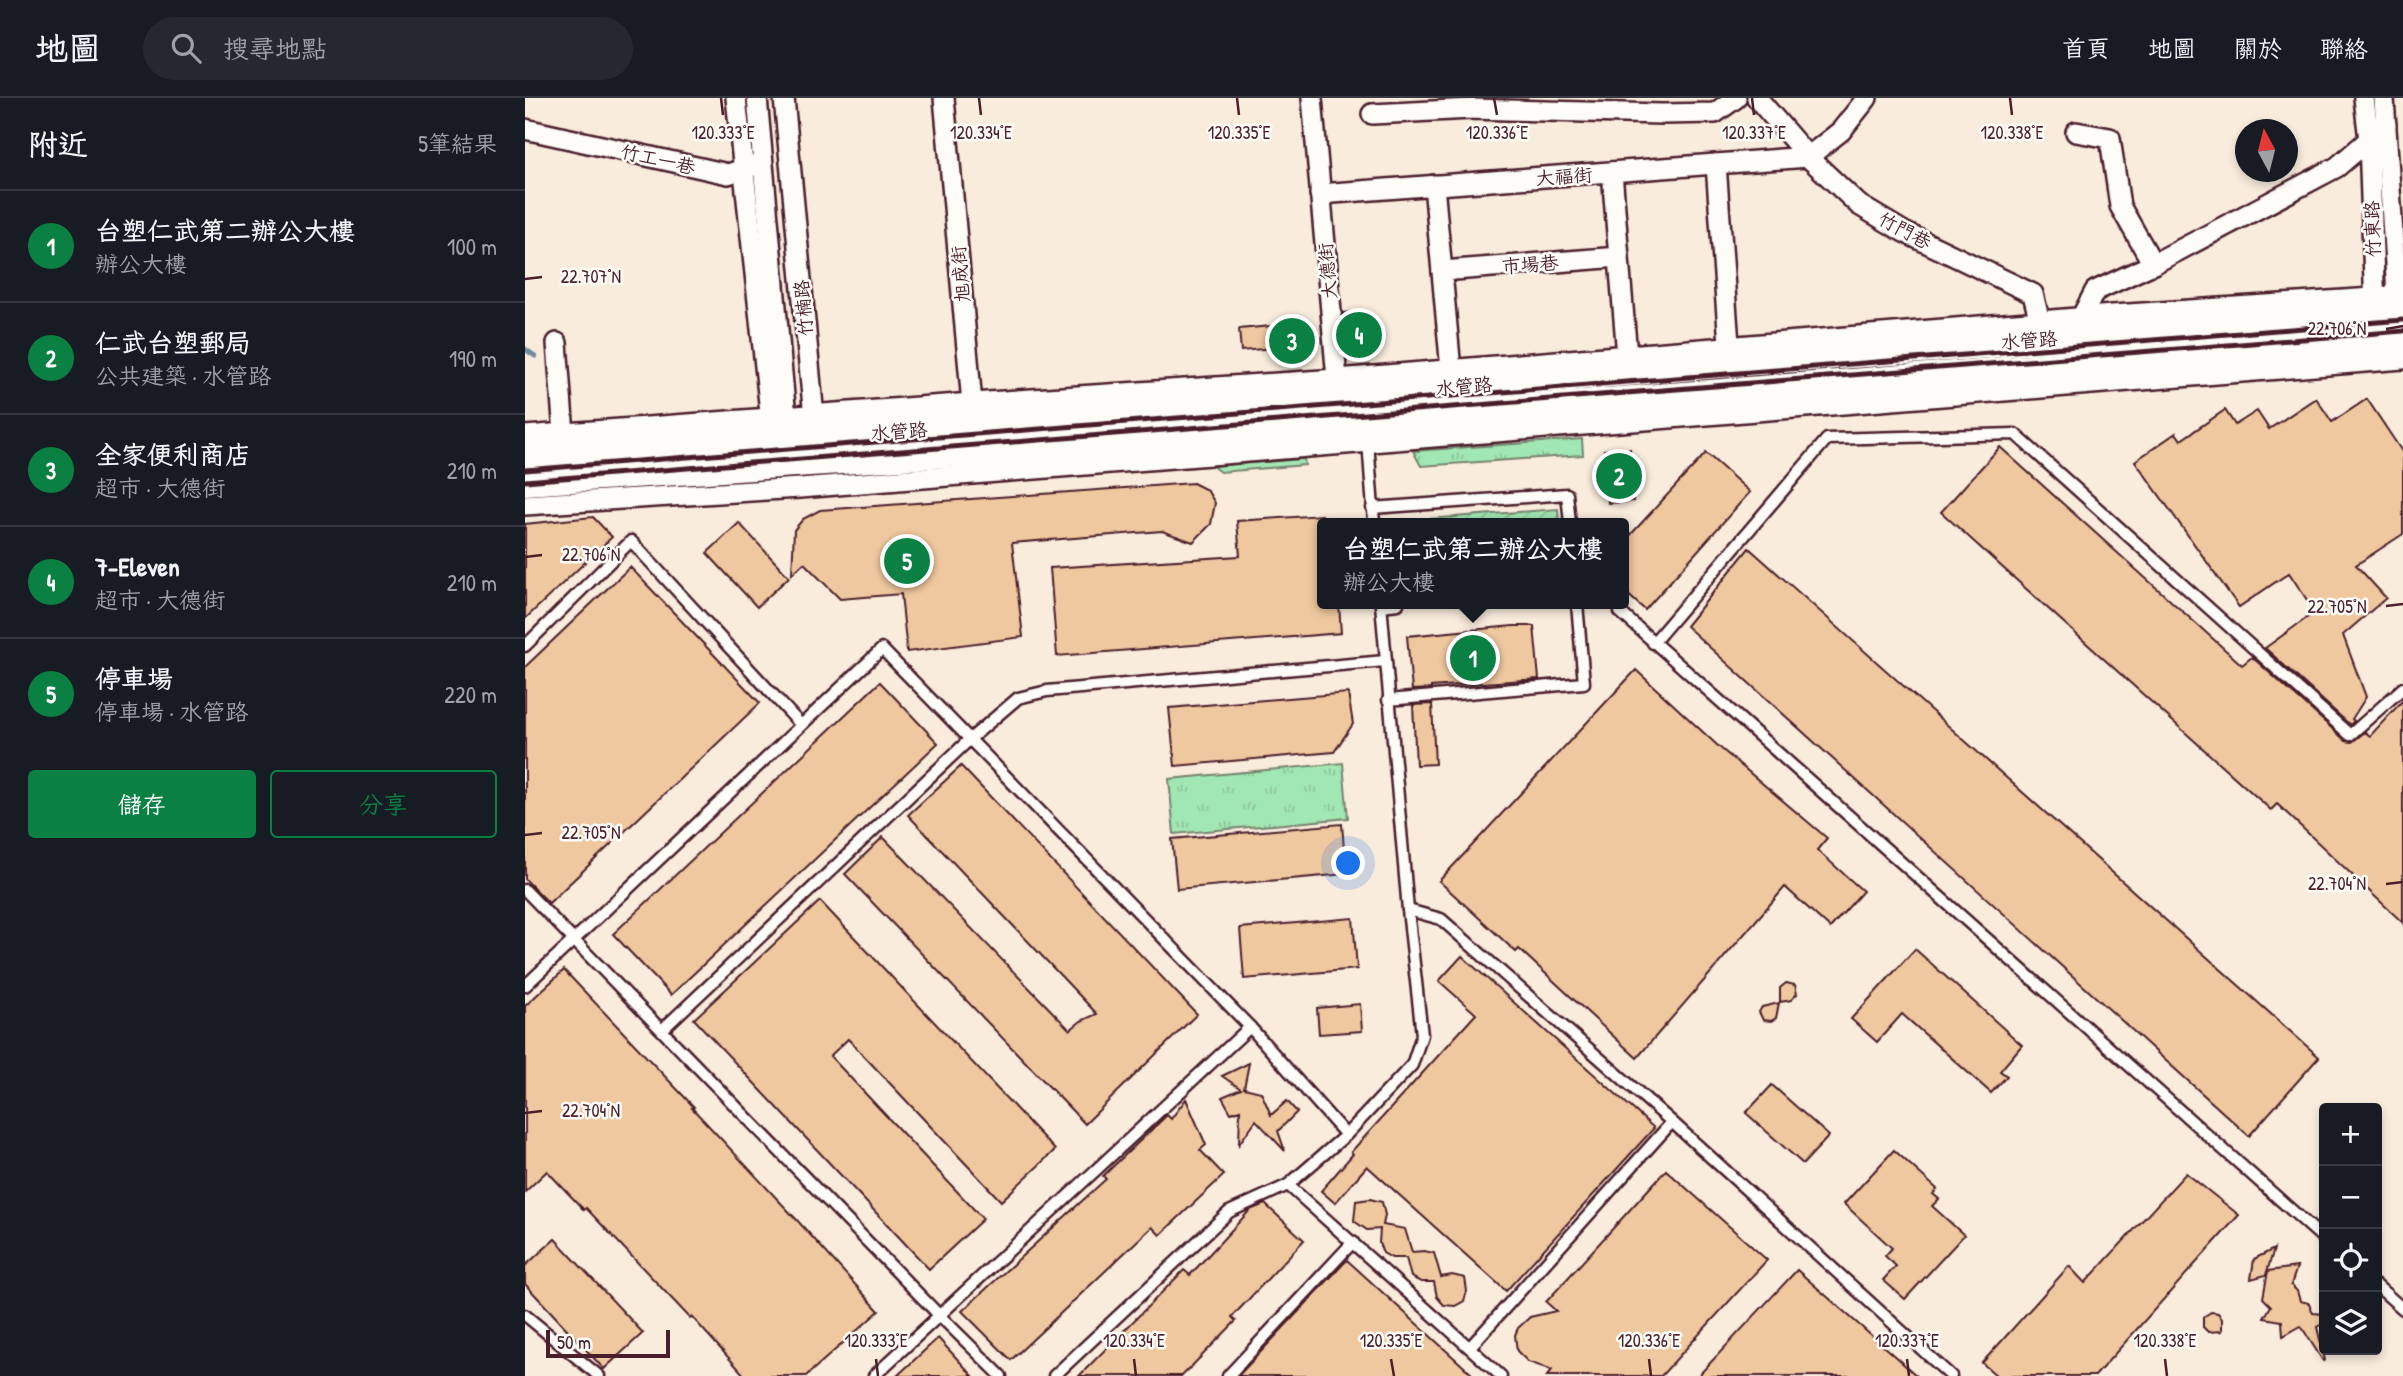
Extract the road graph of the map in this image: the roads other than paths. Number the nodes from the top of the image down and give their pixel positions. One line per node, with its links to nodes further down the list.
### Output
1 (736, 98): 22 (street)
2 (757, 98): 20 (street, 竹楠路)
3 (784, 98): 18 (street, 竹楠路)
4 (944, 98): 38 (street, 旭成街)
5 (1312, 98): 25 (street, 大德街)
6 (1736, 98): 12 (street)
7 (1757, 98): 19 (street, 竹門巷)
8 (1867, 98): 19 (street)
9 (2364, 98): 17 (street, 竹東路)
10 (2384, 98): 14 (street, 竹東路)
11 (1471, 103): 12 (street); 13 (street)
12 (1554, 104)
13 (1372, 114)
14 (2386, 125): 17 (street); 31 (street, 竹東路)
15 (525, 129): 22 (street, 竹工一巷)
16 (2076, 132): 27 (street)
17 (2369, 140): 27 (street); 31 (street, 竹東路)
18 (789, 154): 20 (street, 竹工一巷); 40 (street, 竹楠路)
19 (1808, 157): 21 (street, 大福街); 29 (street, 竹門巷)
20 (765, 162): 22 (street, 竹工一巷); 40 (street, 竹楠路)
21 (1716, 164): 23 (street, 大福街); 33 (street)
22 (744, 169): 40 (street)
23 (1612, 172): 24 (street, 大福街); 26 (street)
24 (1434, 186): 25 (street, 大福街); 28 (street)
25 (1320, 194): 37 (street, 大德街)
26 (1619, 257): 28 (street, 市場巷); 34 (street)
27 (2153, 264): 30 (street)
28 (1442, 271): 35 (street)
29 (2040, 322): 30 (street); 33 (street, 水管路)
30 (2072, 328): 31 (street, 水管路); 33 (street, 水管路); 36 (street)
31 (2393, 328): 36 (street, 水管路)
32 (557, 343): 41 (street)
33 (1730, 355): 34 (street, 水管路); 37 (street, 水管路)
34 (1627, 356): 35 (street, 水管路)
35 (1451, 370): 37 (street, 水管路)
36 (2083, 375): 37 (street, 水管路)
37 (1349, 417): 38 (street, 水管路); 40 (street, 水管路); 45 (lane)
38 (974, 426): 40 (street, 水管路)
39 (525, 436): 41 (street, 水管路)
40 (794, 442): 41 (street, 水管路); 43 (street, 水管路); 44 (street, 水管路)
41 (565, 445): 42 (street, 水管路)
42 (525, 459)
43 (525, 481)
44 (525, 505)
45 (1372, 508): 46 (lane); 47 (lane)
46 (1373, 518)
47 (1569, 518)
48 (1381, 609): 53 (lane)
49 (1577, 609): 55 (lane)
50 (1620, 612): 51 (lane)
51 (1653, 643): 54 (lane); 67 (lane)
52 (525, 646): 56 (lane)
53 (1385, 661): 55 (lane); 57 (lane)
54 (2403, 688)
55 (1388, 700): 59 (lane)
56 (801, 725): 57 (lane); 60 (lane)
57 (970, 738): 62 (lane); 63 (lane)
58 (525, 890): 60 (lane)
59 (1408, 910): 64 (lane); 65 (lane)
60 (574, 939): 61 (lane); 63 (lane)
61 (525, 986)
62 (1250, 1027): 65 (lane); 72 (lane)
63 (663, 1029): 72 (lane)
64 (1672, 1122): 73 (lane); 80 (lane)
65 (1346, 1135): 66 (lane)
66 (1287, 1185): 68 (lane); 77 (lane)
67 (2319, 1235)
68 (1353, 1242): 73 (lane); 78 (lane)
69 (2382, 1290): 70 (lane)
70 (2403, 1309)
71 (525, 1315): 74 (lane)
72 (939, 1315): 75 (lane); 76 (lane)
73 (1470, 1347): 79 (lane)
74 (599, 1376)
75 (874, 1376)
76 (1001, 1376)
77 (1054, 1376)
78 (1228, 1376)
79 (1501, 1376)
80 (1951, 1376)

